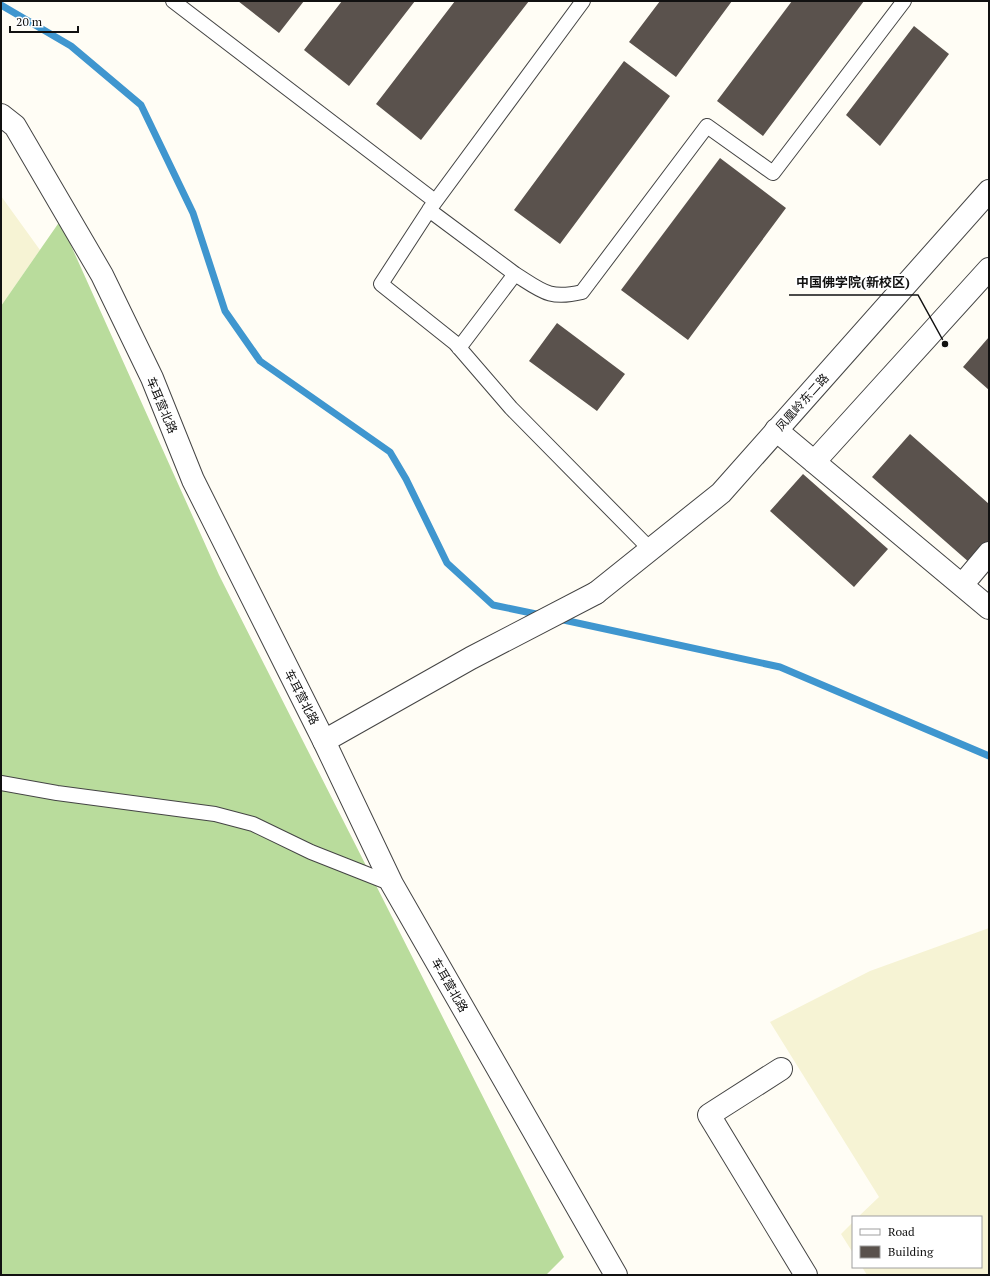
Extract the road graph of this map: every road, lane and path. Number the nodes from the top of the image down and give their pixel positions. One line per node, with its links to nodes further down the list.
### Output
1 (173, 1): 6 (lane)
2 (583, 1): 6 (lane)
3 (904, 1): 8 (lane)
4 (1, 115): 16 (street, 车耳营北路)
5 (989, 191): 10 (street, 凤凰岭东二路)
6 (429, 210): 8 (lane); 9 (lane)
7 (989, 269): 11 (street)
8 (515, 274): 9 (lane)
9 (459, 348): 12 (lane)
10 (776, 430): 11 (street); 12 (street, 凤凰岭东二路)
11 (814, 462): 14 (street)
12 (651, 550): 16 (street, 凤凰岭东二路)
13 (989, 553): 14 (street)
14 (962, 585): 15 (street)
15 (989, 608)
16 (324, 741): 18 (street, 车耳营北路)
17 (1, 783): 18 (lane)
18 (392, 884): 20 (street, 车耳营北路)
19 (781, 1069): 21 (street)
20 (616, 1275)
21 (806, 1275)

